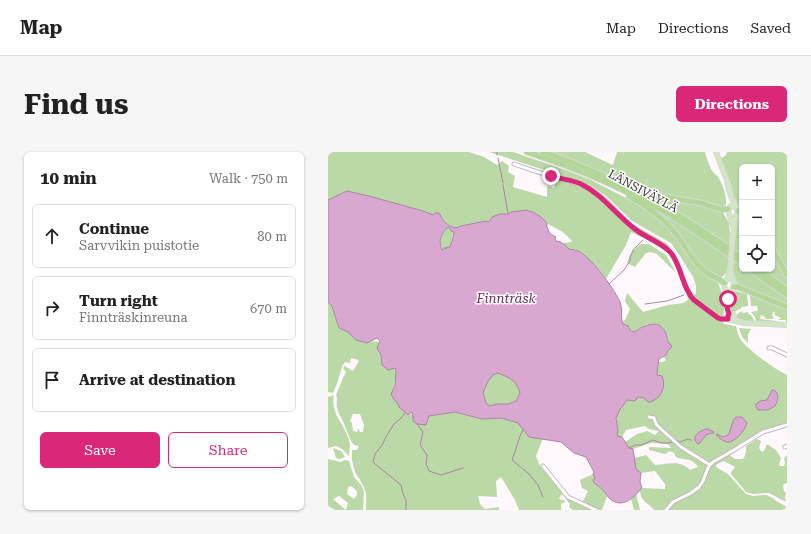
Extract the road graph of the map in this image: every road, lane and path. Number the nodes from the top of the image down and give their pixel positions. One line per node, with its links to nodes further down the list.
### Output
1 (527, 152): 5 (highway, LÄNSIVÄYLÄ)
2 (543, 152): 5 (highway, LÄNSIVÄYLÄ)
3 (717, 152): 6 (main road)
4 (514, 164): 22 (street)
5 (595, 175): 7 (highway); 12 (highway, LÄNSIVÄYLÄ); 13 (highway, LÄNSIVÄYLÄ); 18 (highway)
6 (730, 194): 7 (main road); 8 (main road)
7 (729, 208): 8 (main road); 9 (main road)
8 (737, 211): 9 (main road); 10 (main road)
9 (729, 215): 10 (main road)
10 (733, 228): 14 (main road, bridge)
11 (775, 253): 17 (highway)
12 (739, 256)
13 (739, 261)
14 (730, 269): 18 (main road); 18 (main road)
15 (754, 272): 20 (highway)
16 (762, 272): 19 (highway)
17 (787, 275)
18 (728, 286): 21 (highway); 22 (main road)
19 (787, 290)
20 (787, 295)
21 (787, 307)
22 (730, 318): 23 (main road)
23 (787, 325)
24 (769, 348): 25 (street)
25 (787, 355)
26 (649, 417): 28 (street)
27 (787, 425): 28 (street)
28 (710, 465): 31 (street)
29 (543, 466): 30 (street)
30 (596, 510)
31 (666, 510)

